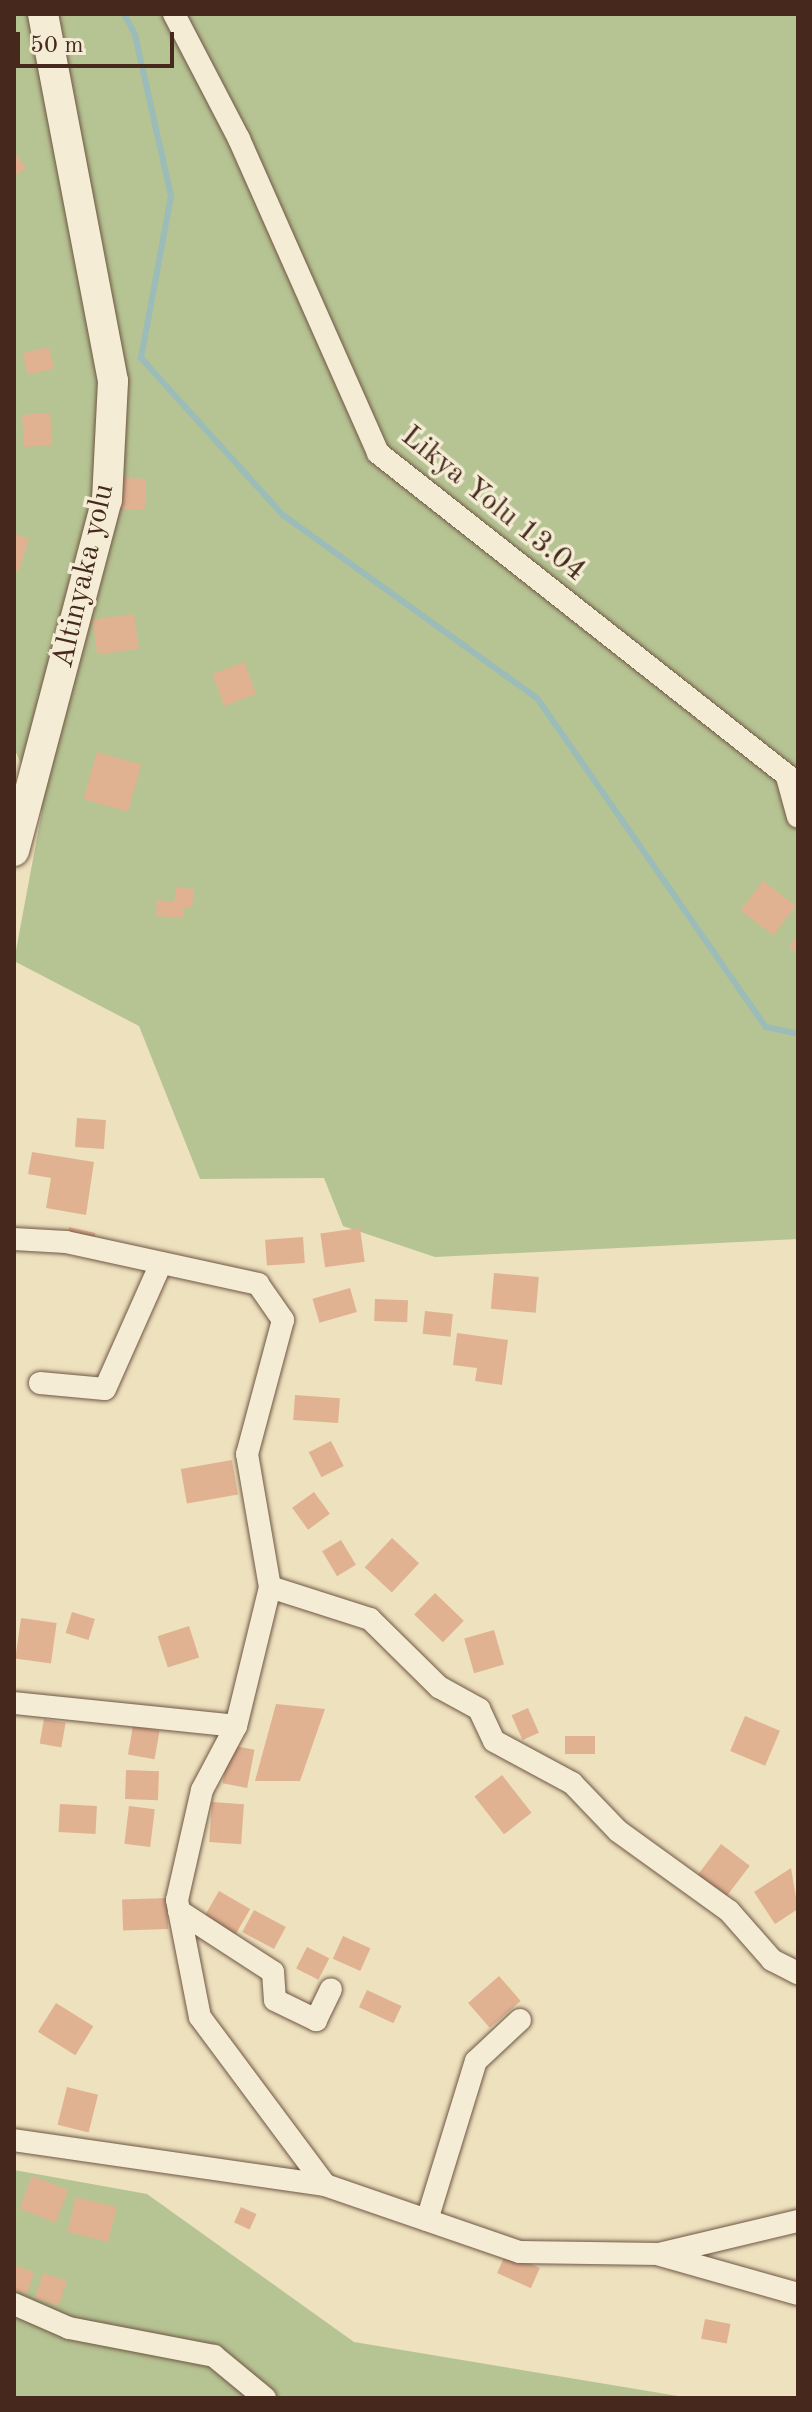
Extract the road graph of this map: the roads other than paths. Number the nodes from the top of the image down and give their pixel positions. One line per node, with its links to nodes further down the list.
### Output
1 (43, 14): 5 (main road, Altinyaka yolu)
2 (174, 14): 3 (street, Likya Yolu 13.04)
3 (792, 781): 4 (street)
4 (798, 817)
5 (14, 851)
6 (14, 1239): 7 (street)
7 (161, 1263): 8 (street); 9 (street)
8 (40, 1383)
9 (270, 1587): 11 (street); 13 (street)
10 (14, 1703): 11 (street)
11 (236, 1726): 12 (street)
12 (179, 1911): 14 (street); 17 (street)
13 (798, 1973)
14 (331, 1989)
15 (520, 2020): 18 (street)
16 (14, 2140): 17 (street)
17 (325, 2185): 18 (street)
18 (427, 2220): 20 (street)
19 (798, 2221): 20 (street)
20 (659, 2254): 21 (street)
21 (798, 2294)
22 (14, 2304): 23 (street)
23 (265, 2398)

